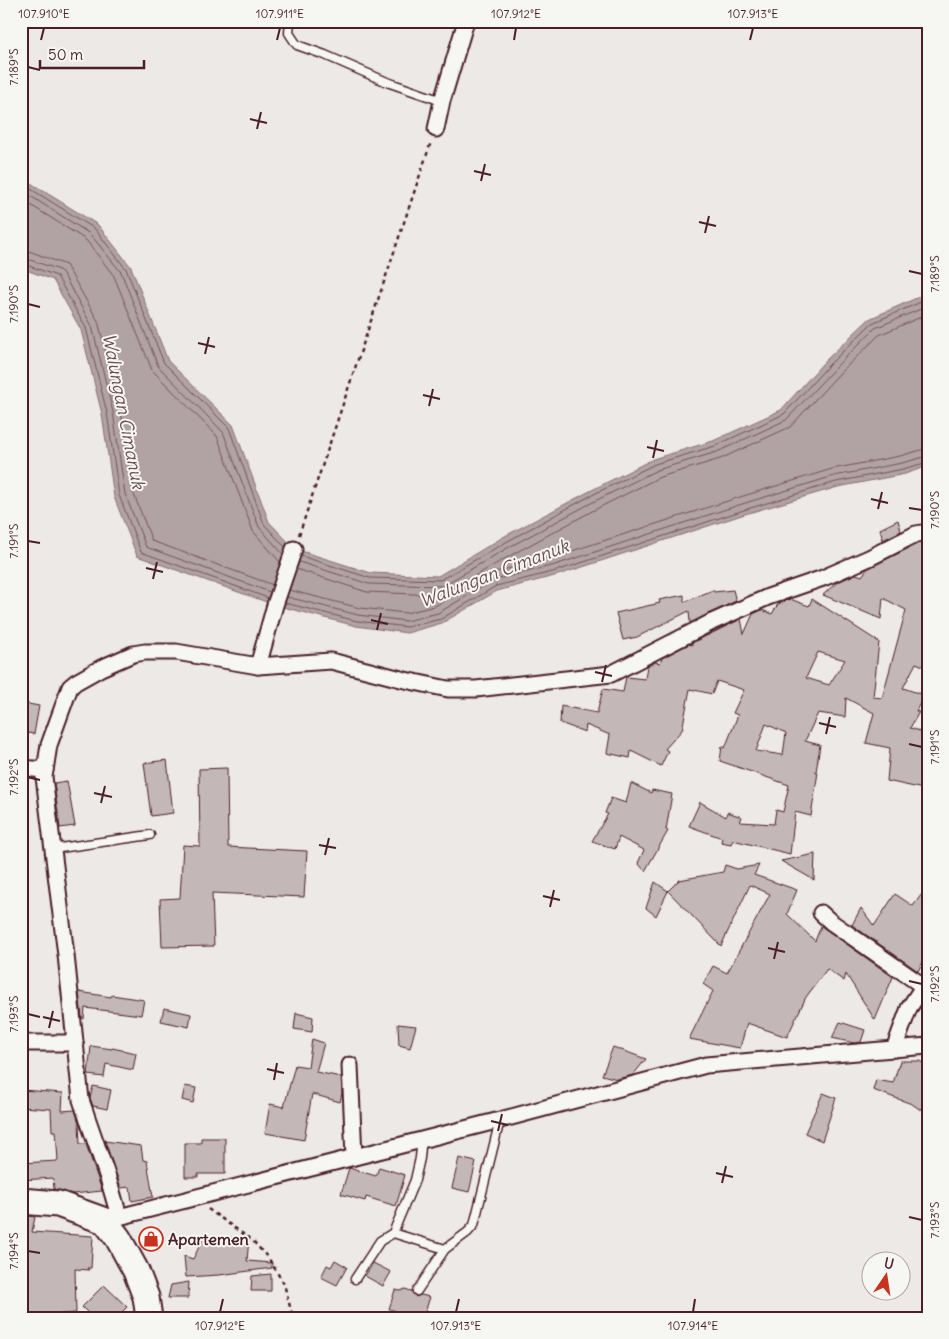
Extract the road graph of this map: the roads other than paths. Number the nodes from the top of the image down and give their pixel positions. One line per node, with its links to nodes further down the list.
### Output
1 (290, 21): 3 (lane)
2 (466, 21): 3 (street)
3 (442, 101): 4 (street)
4 (436, 129)
5 (928, 532): 7 (street)
6 (294, 549): 7 (street)
7 (258, 666): 9 (street)
8 (21, 768): 9 (street)
9 (45, 770): 11 (street)
10 (150, 835): 11 (lane)
11 (53, 849): 15 (street)
12 (821, 913): 13 (street)
13 (925, 983): 17 (street)
14 (21, 1043): 15 (street)
15 (75, 1043): 23 (street)
16 (928, 1046): 17 (street)
17 (894, 1049): 19 (street)
18 (350, 1065): 21 (street)
19 (500, 1120): 20 (street); 25 (lane)
20 (418, 1141): 21 (street); 24 (lane)
21 (354, 1157): 23 (street)
22 (21, 1200): 23 (main road)
23 (112, 1218): 28 (main road)
24 (392, 1232): 25 (lane); 26 (lane)
25 (445, 1249): 27 (lane)
26 (355, 1279)
27 (417, 1291)
28 (149, 1318)

